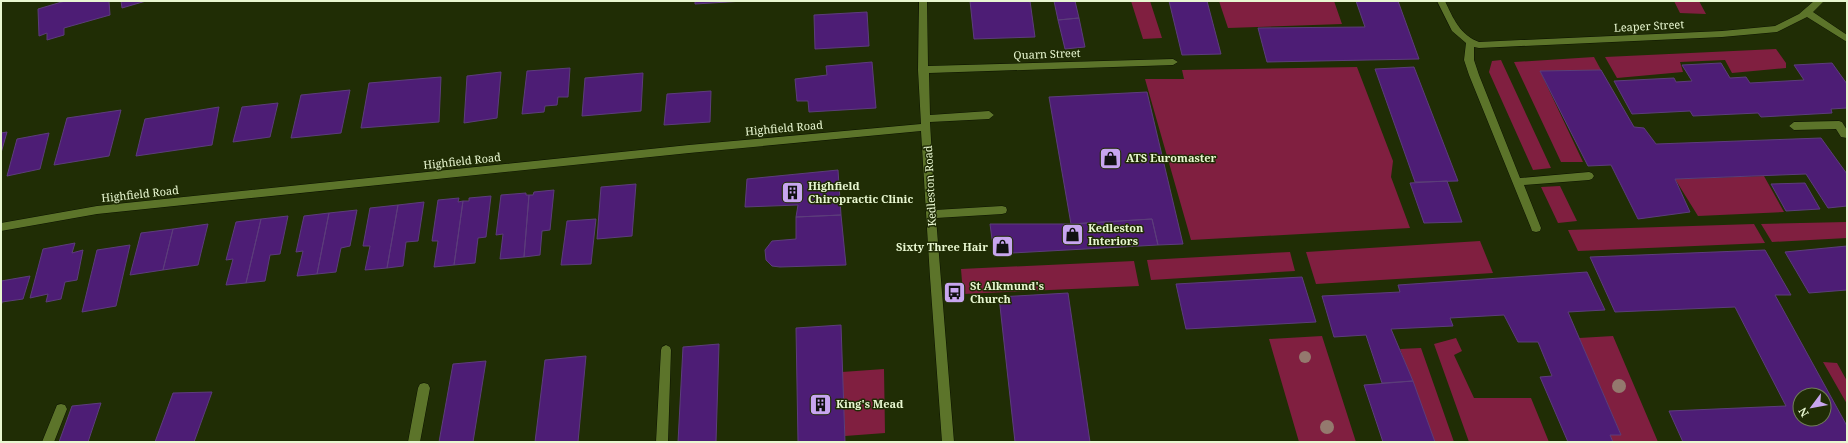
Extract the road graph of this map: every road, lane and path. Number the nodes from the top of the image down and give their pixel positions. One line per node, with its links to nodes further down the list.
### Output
1 (923, 1): 8 (street, Kedleston Road)
2 (1441, 1): 6 (street)
3 (1820, 1): 4 (street, Leaper Street)
4 (1807, 12): 5 (street); 6 (street, Leaper Street)
5 (1847, 39)
6 (1470, 43): 14 (street)
7 (1173, 62): 8 (street, Quarn Street)
8 (923, 70): 10 (street, Kedleston Road)
9 (989, 115): 10 (street, Highfield Road)
10 (926, 123): 16 (street, Kedleston Road); 17 (street, Highfield Road)
11 (1794, 126): 12 (street)
12 (1847, 134)
13 (1589, 176): 14 (street)
14 (1517, 182): 18 (street)
15 (1002, 210): 16 (street)
16 (931, 214): 25 (street, Kedleston Road)
17 (1, 226)
18 (1536, 228)
19 (666, 350): 24 (street)
20 (424, 388): 23 (street)
21 (61, 409): 22 (street)
22 (48, 442)
23 (414, 442)
24 (662, 442)
25 (948, 442)

